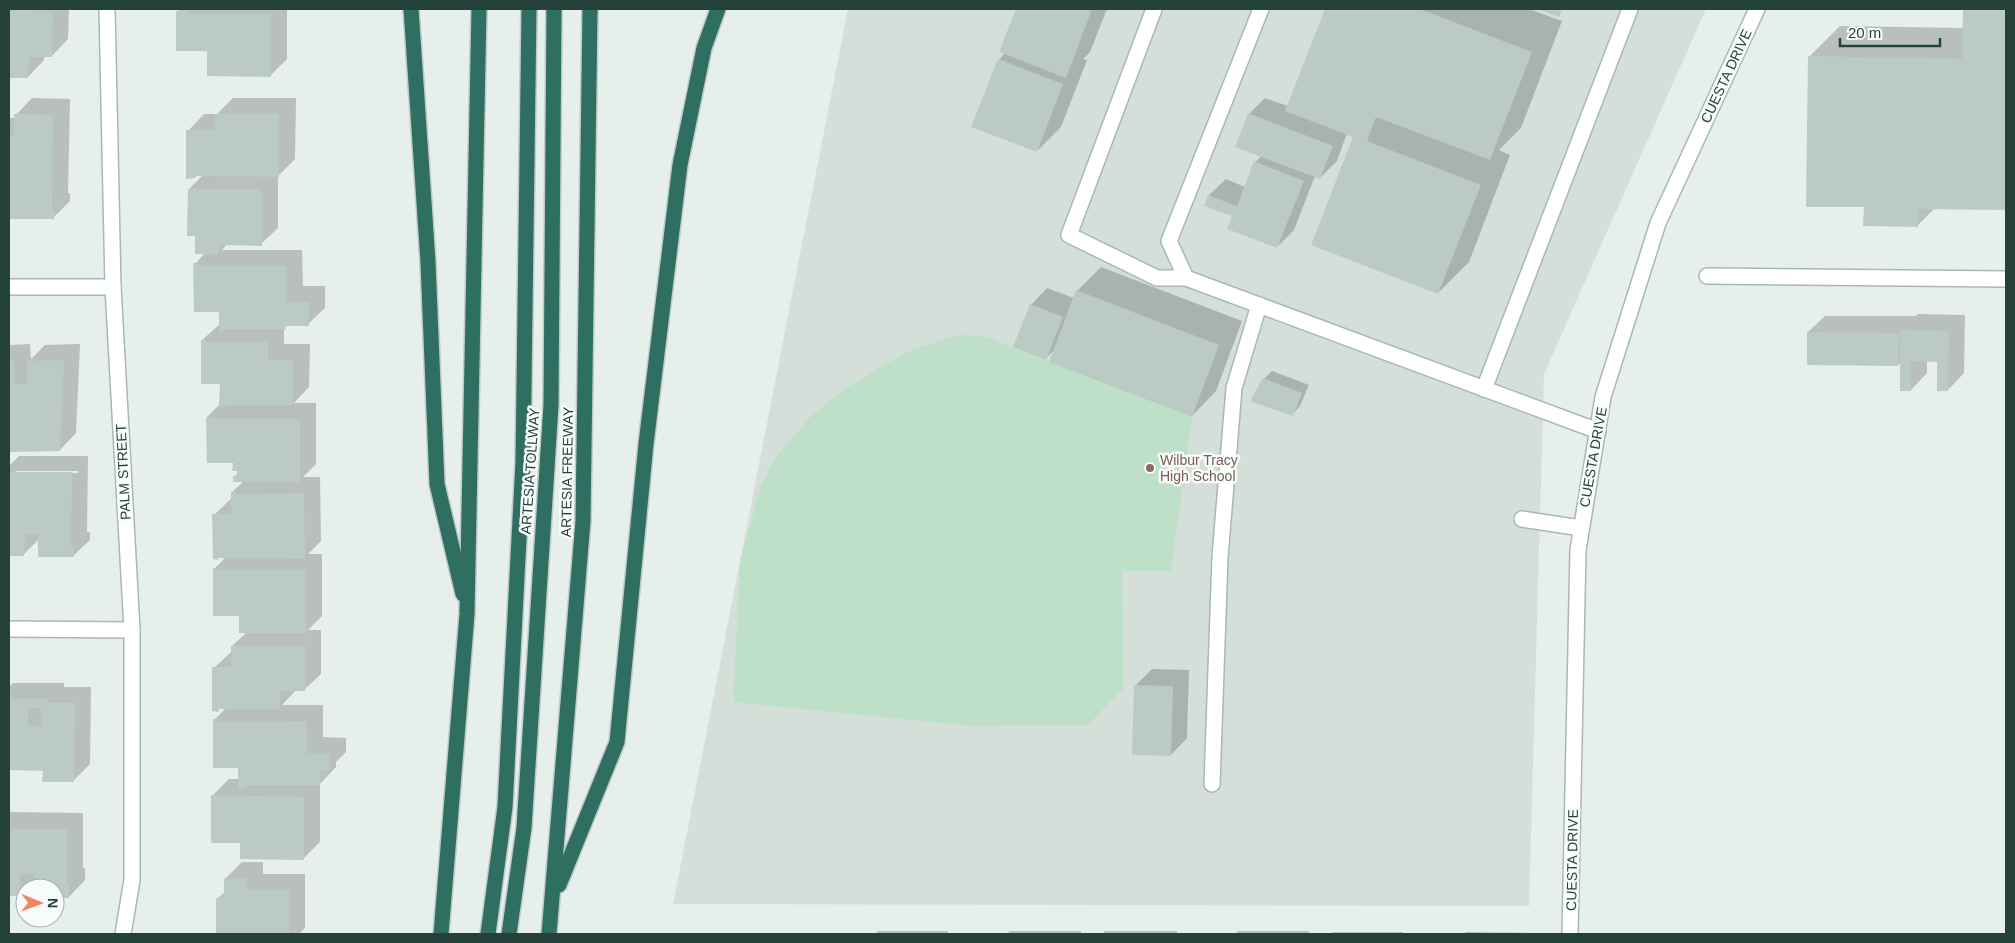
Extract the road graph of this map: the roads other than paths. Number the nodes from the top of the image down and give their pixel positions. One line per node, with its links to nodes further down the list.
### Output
1 (107, 9): 16 (street, PALM STREET)
2 (412, 9): 22 (highway)
3 (479, 9): 22 (highway)
4 (529, 9): 29 (highway, ARTESIA TOLLWAY)
5 (554, 9): 30 (highway, ARTESIA TOLLWAY)
6 (590, 9): 26 (highway, ARTESIA FREEWAY)
7 (718, 9): 26 (highway)
8 (1154, 9): 13 (street)
9 (1261, 9): 13 (street)
10 (1630, 9): 18 (street)
11 (1757, 9): 19 (street, CUESTA DRIVE)
12 (1707, 276): 14 (street)
13 (1186, 278): 17 (street)
14 (2006, 279)
15 (9, 287): 16 (street)
16 (113, 287): 24 (street, PALM STREET)
17 (1258, 305): 18 (street); 25 (street)
18 (1484, 388): 19 (street)
19 (1598, 431): 21 (street, CUESTA DRIVE)
20 (1522, 519): 21 (street)
21 (1581, 528): 32 (street, CUESTA DRIVE)
22 (468, 614): 28 (highway)
23 (9, 629): 24 (street)
24 (132, 630): 27 (street, PALM STREET)
25 (1212, 784)
26 (553, 900): 31 (highway, ARTESIA FREEWAY)
27 (123, 934)
28 (441, 934)
29 (488, 934)
30 (509, 934)
31 (549, 934)
32 (1570, 934)

